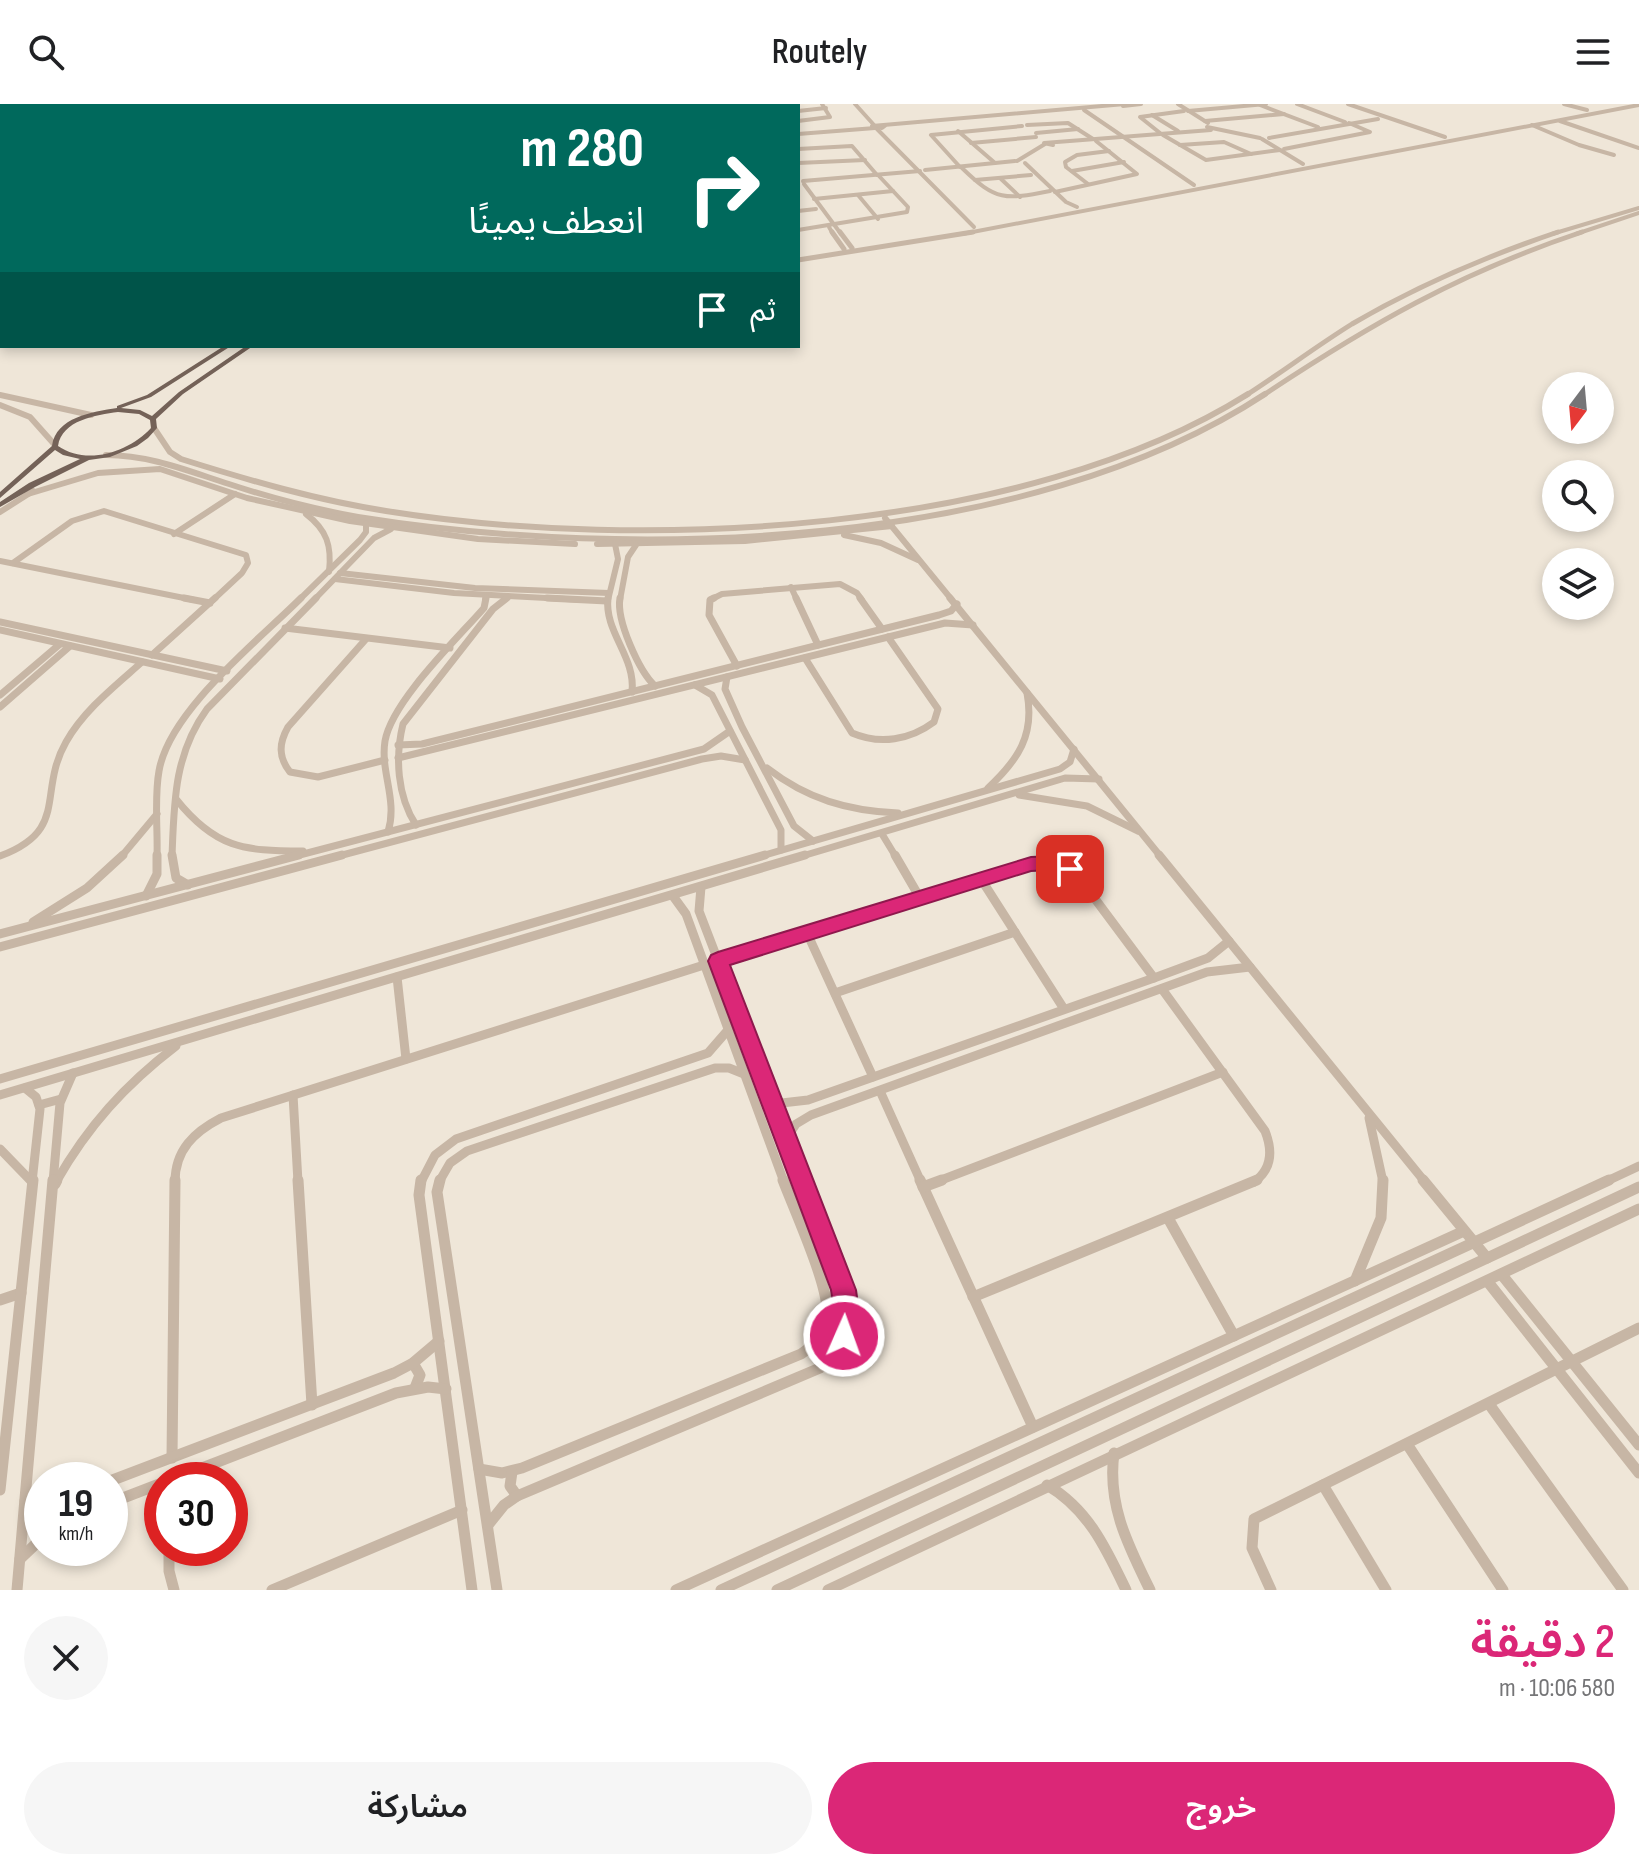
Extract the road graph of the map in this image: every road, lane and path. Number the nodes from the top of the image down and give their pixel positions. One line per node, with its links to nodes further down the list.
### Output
1 (822, 104): 16 (street)
2 (858, 104): 42 (street)
3 (1035, 104): 22 (street); 25 (street)
4 (1125, 104): 19 (street)
5 (1141, 104): 17 (street)
6 (1175, 104): 23 (street)
7 (1266, 104): 14 (street)
8 (1297, 104): 36 (street)
9 (1339, 104): 30 (street); 55 (street)
10 (1348, 104): 54 (street)
11 (1564, 104): 20 (street)
12 (1572, 104): 20 (street)
13 (1619, 104): 18 (street)
14 (1259, 105): 23 (street); 27 (street)
15 (1639, 105): 24 (street)
16 (826, 108): 21 (street); 34 (street)
17 (1093, 108): 19 (street); 39 (street)
18 (1599, 108): 20 (street); 24 (street)
19 (1080, 109): 22 (street); 28 (street); 39 (street)
20 (1589, 110): 37 (street)
21 (800, 111)
22 (1050, 111): 25 (street)
23 (1186, 111): 26 (street); 35 (street); 44 (street)
24 (1608, 111): 33 (street)
25 (1040, 112): 31 (street)
26 (1151, 114): 48 (street); 49 (street)
27 (1284, 114): 35 (street); 43 (street)
28 (1017, 115): 29 (street); 38 (street)
29 (1008, 116): 31 (street); 38 (street)
30 (1368, 116): 32 (street); 36 (street)
31 (964, 119): 42 (street)
32 (1378, 119): 36 (street); 57 (street)
33 (1558, 120): 41 (street); 61 (street)
34 (800, 121)
35 (1205, 121): 44 (street)
36 (1347, 122): 43 (street); 53 (street); 63 (street)
37 (1526, 122): 40 (street); 41 (street)
38 (1024, 125): 46 (street); 47 (street); 51 (street)
39 (1111, 125): 52 (street)
40 (1511, 125): 45 (street); 54 (street)
41 (1534, 125): 45 (street); 68 (street)
42 (880, 126): 50 (street); 79 (street)
43 (1318, 127): 53 (street)
44 (1212, 128): 48 (street); 49 (street); 53 (street)
45 (1519, 128): 69 (street)
46 (1078, 129): 51 (street); 56 (street)
47 (958, 131): 58 (street); 78 (street)
48 (1178, 131): 49 (street)
49 (1162, 133): 52 (street); 60 (street)
50 (800, 134)
51 (1036, 135): 58 (street); 59 (street)
52 (1128, 137): 56 (street); 88 (street)
53 (1264, 137): 63 (street)
54 (1445, 137): 55 (street)
55 (1438, 139): 57 (street)
56 (1094, 140): 59 (street); 64 (street)
57 (1431, 140): 65 (street)
58 (971, 143): 74 (street)
59 (1049, 144): 75 (street)
60 (1179, 145): 66 (street); 66 (street)
61 (1639, 148)
62 (800, 149): 71 (street)
63 (1282, 149): 66 (street); 76 (street)
64 (1110, 151): 72 (street); 80 (street)
65 (1367, 152): 67 (street); 69 (street)
66 (1252, 154)
67 (1352, 155): 70 (street); 76 (street)
68 (1614, 155)
69 (1374, 156): 70 (street)
70 (1360, 158): 98 (street)
71 (865, 160): 73 (street); 82 (street)
72 (1124, 162): 80 (street); 87 (street)
73 (800, 163)
74 (995, 163): 75 (street); 77 (street)
75 (1020, 163): 77 (street); 81 (street); 85 (street)
76 (1306, 164): 88 (street)
77 (985, 165): 78 (street)
78 (961, 167): 79 (street); 84 (street)
79 (924, 171): 82 (street); 103 (street)
80 (1072, 171): 87 (street)
81 (1031, 175): 83 (street); 85 (street)
82 (877, 176): 86 (street); 89 (street)
83 (1000, 178): 84 (street); 92 (street)
84 (975, 180): 92 (street)
85 (1041, 181): 90 (street)
86 (801, 182): 93 (street); 95 (street)
87 (1088, 184): 90 (street)
88 (1197, 184): 94 (street)
89 (893, 191): 91 (street); 101 (street)
90 (1052, 192): 92 (street); 94 (street); 98 (street)
91 (858, 195): 93 (street); 101 (street)
92 (1020, 197)
93 (814, 199): 102 (street)
94 (1077, 207): 98 (street)
95 (816, 209): 97 (street); 102 (street)
96 (1639, 210): 129 (street); 134 (street)
97 (800, 211)
98 (1065, 212): 99 (street); 100 (street)
99 (1040, 214): 100 (street); 103 (street)
100 (1046, 218): 107 (street)
101 (878, 219): 102 (street)
102 (832, 226): 104 (street); 105 (street); 106 (street)
103 (977, 226): 105 (street)
104 (800, 230)
105 (852, 248): 106 (street)
106 (844, 249): 108 (street)
107 (800, 258)
108 (800, 258)
109 (225, 348): 116 (main road)
110 (247, 348): 114 (main road)
111 (0, 395): 112 (street)
112 (33, 404): 115 (street); 117 (street)
113 (0, 405): 115 (street)
114 (165, 407): 118 (main road); 118 (main road)
115 (17, 411): 119 (street)
116 (100, 413): 117 (main road); 118 (main road)
117 (91, 415): 119 (main road)
118 (155, 427): 120 (main road); 122 (street)
119 (55, 446): 121 (main road); 125 (main road)
120 (102, 455): 121 (main road); 123 (street)
121 (91, 457): 126 (main road)
122 (204, 466): 124 (street); 133 (street)
123 (175, 469): 124 (street); 126 (street); 127 (street)
124 (194, 472): 135 (street)
125 (18, 482): 126 (main road); 128 (main road)
126 (30, 490): 130 (main road); 132 (street)
127 (235, 494): 131 (street); 139 (street)
128 (0, 496)
129 (928, 504): 133 (street); 134 (street)
130 (0, 505)
131 (302, 511): 136 (street); 149 (street)
132 (0, 512)
133 (880, 512): 135 (street)
134 (935, 512): 135 (street)
135 (889, 523): 138 (street); 148 (street)
136 (366, 524): 137 (street); 140 (street)
137 (392, 528): 141 (street); 142 (street)
138 (832, 533): 143 (street); 148 (street)
139 (174, 534): 147 (street); 154 (street)
140 (363, 536): 141 (street); 149 (street)
141 (374, 538): 149 (street)
142 (615, 544): 143 (street); 144 (street)
143 (636, 545): 145 (street)
144 (618, 553): 145 (street); 152 (street)
145 (630, 554): 184 (street)
146 (0, 561): 147 (street)
147 (13, 563): 154 (street)
148 (923, 563): 155 (street)
149 (335, 574): 152 (street); 153 (street); 162 (street); 180 (street)
150 (791, 587): 163 (street); 169 (street); 178 (street)
151 (508, 597): 152 (street); 153 (street); 156 (street)
152 (608, 597): 187 (street)
153 (486, 600): 156 (street); 172 (street)
154 (210, 603): 174 (street)
155 (957, 604): 157 (street); 161 (street)
156 (496, 605): 193 (street)
157 (939, 615): 159 (street); 163 (street)
158 (0, 622): 160 (street)
159 (945, 623): 161 (street); 166 (street)
160 (18, 626): 165 (street); 171 (street)
161 (975, 626): 186 (street)
162 (285, 628): 167 (street); 205 (street)
163 (882, 629): 169 (street)
164 (0, 630): 165 (street)
165 (10, 633): 168 (street)
166 (888, 637): 175 (street); 175 (street)
167 (366, 639): 172 (street); 197 (street)
168 (60, 644): 170 (street); 189 (street)
169 (818, 645): 178 (street)
170 (70, 646): 173 (street); 190 (street)
171 (119, 648): 173 (street); 174 (street)
172 (450, 648): 197 (street)
173 (111, 655): 176 (street)
174 (152, 655): 177 (street)
175 (805, 658): 181 (street)
176 (142, 662): 179 (street); 219 (street)
177 (184, 662): 179 (street); 180 (street)
178 (737, 666): 184 (street)
179 (176, 669): 182 (street)
180 (227, 671): 182 (street)
181 (727, 677): 183 (street); 185 (street)
182 (220, 679): 208 (street)
183 (694, 685): 188 (street); 196 (street)
184 (655, 686): 187 (street)
185 (725, 689): 188 (street); 199 (street)
186 (1025, 689): 194 (street); 203 (street)
187 (632, 692): 193 (street)
188 (710, 692): 191 (street)
189 (0, 695)
190 (0, 707)
191 (730, 731): 192 (street); 198 (street)
192 (716, 744): 195 (street); 206 (street)
193 (398, 745): 196 (street)
194 (1074, 749): 200 (street); 202 (street)
195 (721, 756): 198 (street); 207 (street)
196 (398, 758): 210 (street)
197 (385, 760): 212 (street)
198 (745, 760): 215 (street)
199 (762, 764): 209 (street); 211 (street)
200 (1063, 768): 201 (street); 203 (street)
201 (1069, 778): 202 (street); 204 (street)
202 (1099, 779): 214 (street)
203 (985, 791): 209 (street)
204 (1014, 794): 213 (street); 214 (street)
205 (175, 797): 218 (street); 220 (street)
206 (515, 798): 207 (street); 210 (street)
207 (518, 808): 235 (street)
208 (158, 814): 221 (street); 230 (street)
209 (907, 814): 216 (street)
210 (416, 825): 212 (street)
211 (798, 831): 215 (street); 216 (street)
212 (388, 832): 218 (street)
213 (882, 834): 224 (street); 227 (street)
214 (1143, 834): 234 (street)
215 (783, 835): 217 (street)
216 (813, 841): 217 (street)
217 (781, 850): 253 (street)
218 (316, 851): 223 (street)
219 (0, 856)
220 (173, 870): 221 (street); 223 (street)
221 (157, 874): 225 (street)
222 (981, 879): 227 (street); 231 (street); 240 (street)
223 (189, 885): 225 (street)
224 (701, 887): 226 (street); 228 (street)
225 (146, 896): 230 (street)
226 (673, 896): 229 (street); 239 (street)
227 (920, 898): 232 (street)
228 (699, 911): 229 (street); 236 (street)
229 (686, 914): 237 (street)
230 (21, 929): 233 (street)
231 (1015, 932): 242 (street); 243 (street)
232 (807, 933): 236 (street); 242 (street)
233 (0, 934)
234 (1229, 941): 238 (street); 240 (street)
235 (0, 947)
236 (718, 961): 260 (street)
237 (704, 965): 244 (street); 247 (street)
238 (1250, 967): 241 (street); 262 (street)
239 (397, 977): 245 (street); 247 (street)
240 (1154, 978): 243 (street)
241 (1162, 989): 249 (street); 255 (street)
242 (835, 993): 252 (street)
243 (1064, 1009): 252 (street)
244 (728, 1030): 246 (street); 251 (street)
245 (183, 1041): 250 (street); 270 (street)
246 (708, 1053): 248 (street); 284 (street)
247 (406, 1059): 257 (street)
248 (715, 1068): 251 (street); 301 (street)
249 (1223, 1072): 268 (street); 272 (street)
250 (73, 1073): 254 (street); 258 (street)
251 (744, 1074): 302 (street)
252 (873, 1077): 259 (street)
253 (0, 1079)
254 (25, 1088): 256 (street); 261 (street)
255 (880, 1091): 263 (street); 268 (street)
256 (0, 1095)
257 (293, 1095): 293 (street); 298 (street)
258 (61, 1099): 261 (street); 270 (street)
259 (799, 1103): 260 (street); 263 (street)
260 (773, 1104): 264 (street)
261 (39, 1105): 267 (street)
262 (1368, 1113): 273 (street); 277 (street)
263 (806, 1118): 264 (street)
264 (786, 1139): 308 (street)
265 (0, 1149): 267 (street)
266 (1639, 1166): 274 (street)
267 (32, 1182): 279 (street)
268 (923, 1187): 280 (street)
269 (1639, 1187): 275 (street)
270 (52, 1188): 299 (street)
271 (1639, 1209): 276 (street)
272 (1168, 1218): 280 (street); 283 (street)
273 (1464, 1231): 274 (street); 277 (street)
274 (1474, 1242): 275 (street); 289 (street)
275 (1487, 1258): 324 (street)
276 (1502, 1275): 278 (street); 286 (street)
277 (1355, 1281): 283 (street)
278 (1488, 1282): 288 (street); 297 (street)
279 (21, 1293): 281 (street); 307 (street)
280 (973, 1297): 294 (street)
281 (0, 1300)
282 (1639, 1328): 286 (street)
283 (1234, 1336): 287 (street)
284 (439, 1341): 285 (street); 291 (street)
285 (413, 1363): 290 (street); 293 (street)
286 (1573, 1363): 288 (street); 296 (street)
287 (1172, 1364): 289 (street); 294 (street)
288 (1558, 1370): 292 (street); 303 (street)
289 (1179, 1378): 323 (street)
290 (415, 1388): 291 (street); 300 (street)
291 (446, 1389): 309 (street)
292 (1489, 1404): 295 (street); 331 (street)
293 (312, 1405): 298 (street)
294 (1033, 1427): 322 (street)
295 (1407, 1444): 306 (street); 330 (street)
296 (1639, 1445)
297 (1114, 1453): 305 (street); 314 (street)
298 (172, 1458): 304 (street)
299 (28, 1462)
300 (219, 1462)
301 (479, 1469): 302 (street); 311 (street)
302 (512, 1472): 308 (street)
303 (1639, 1473)
304 (128, 1474)
305 (1047, 1485): 316 (street); 325 (street)
306 (1323, 1485): 328 (street); 329 (street)
307 (0, 1490)
308 (517, 1496): 311 (street)
309 (462, 1510): 319 (street); 320 (street)
310 (24, 1511): 313 (street)
311 (488, 1525): 321 (street)
312 (24, 1554): 313 (street)
313 (19, 1559): 317 (street)
314 (1137, 1563): 316 (street); 327 (street)
315 (169, 1566): 318 (street)
316 (1120, 1576): 326 (street)
317 (17, 1590)
318 (174, 1590)
319 (272, 1590)
320 (472, 1590)
321 (497, 1590)
322 (676, 1590)
323 (721, 1590)
324 (777, 1590)
325 (828, 1590)
326 (1126, 1590)
327 (1150, 1590)
328 (1271, 1590)
329 (1386, 1590)
330 (1503, 1590)
331 (1623, 1590)

